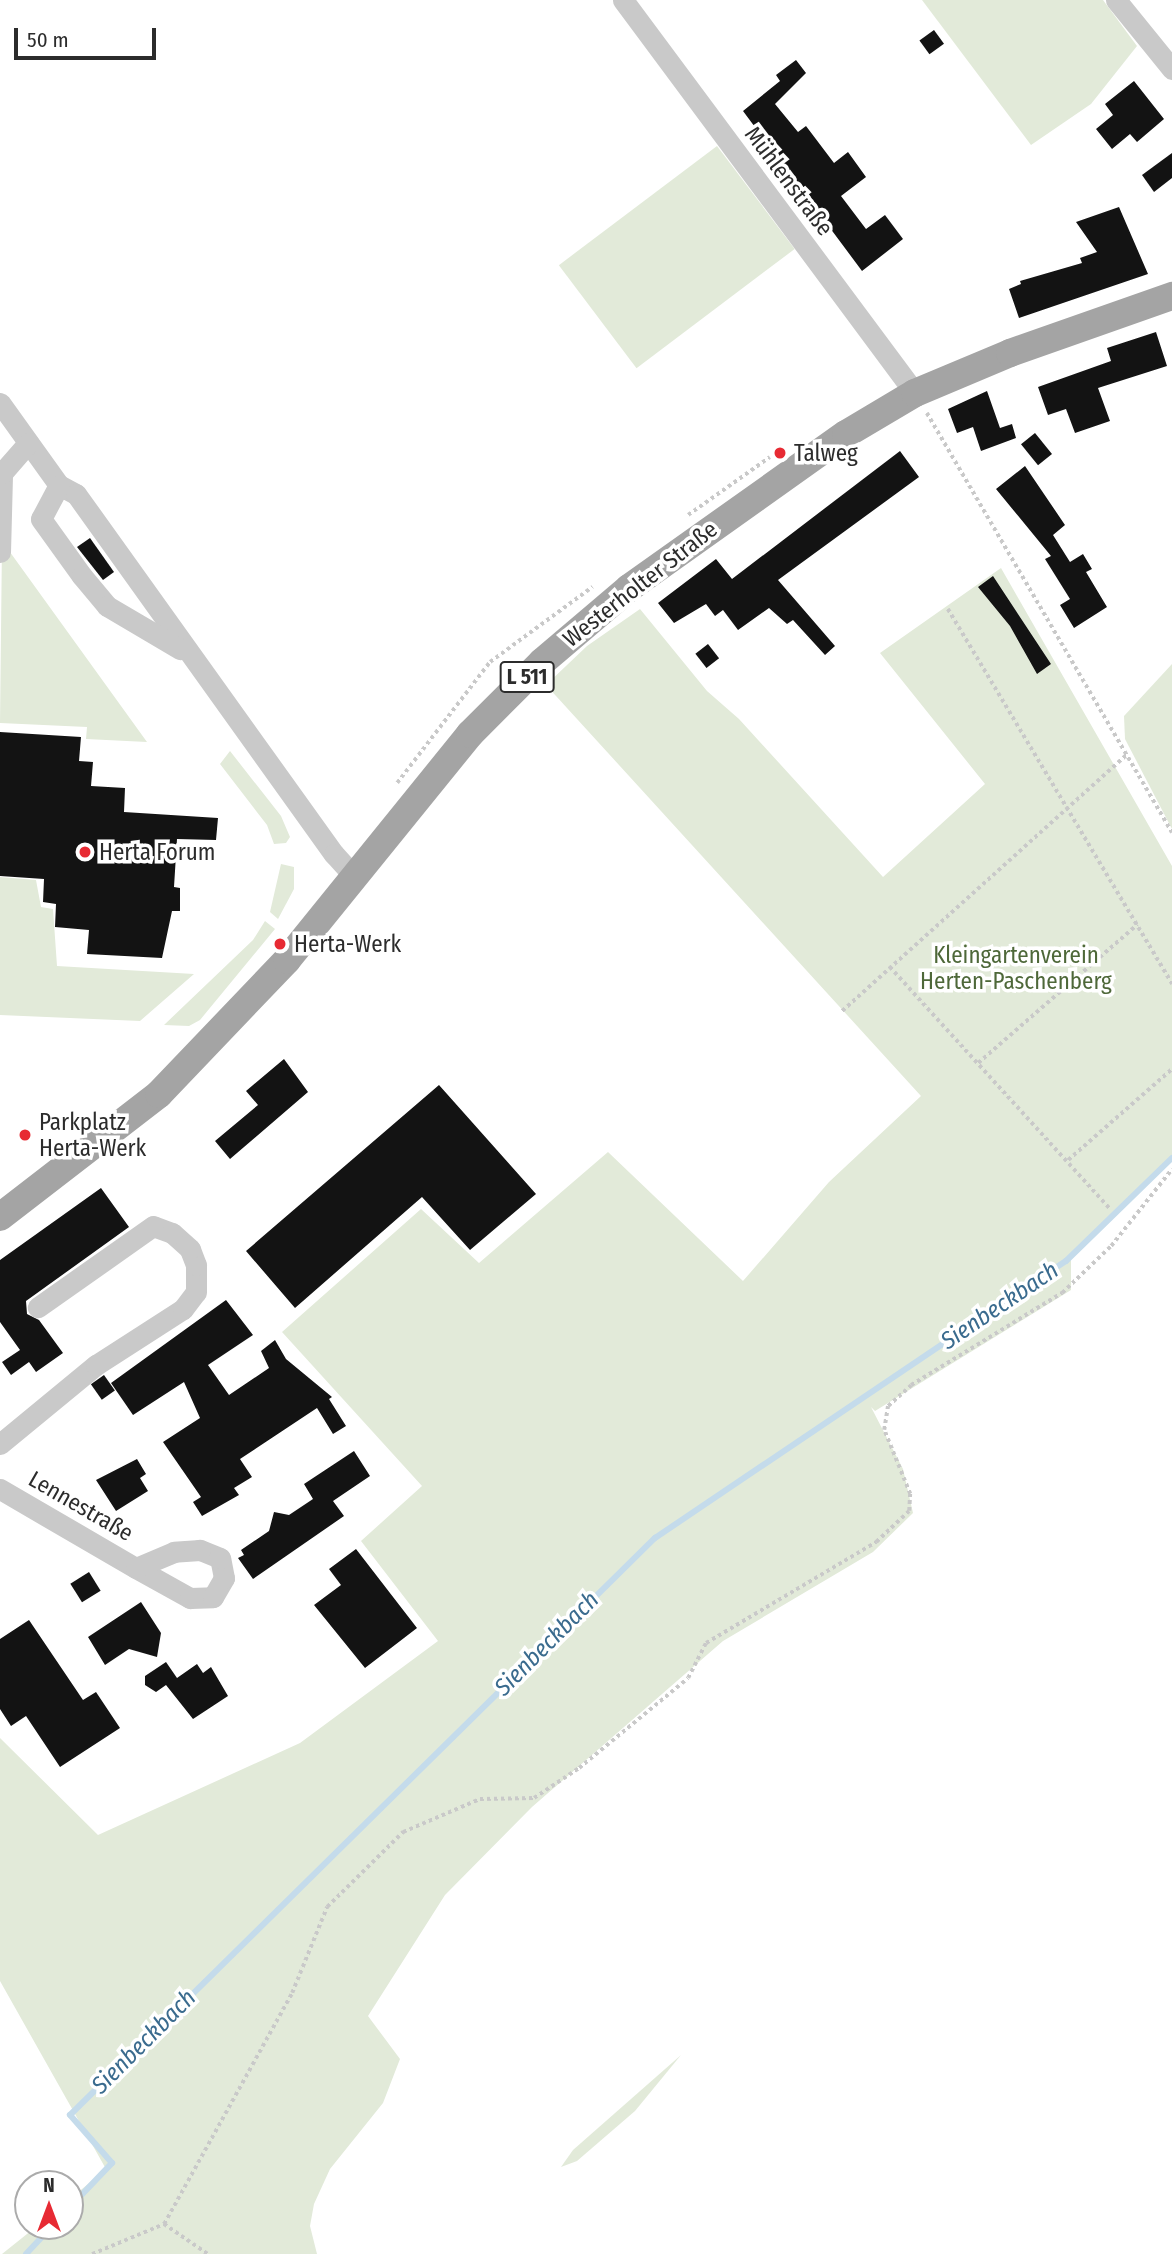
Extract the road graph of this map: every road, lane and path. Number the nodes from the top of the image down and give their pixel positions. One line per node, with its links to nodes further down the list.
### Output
1 (626, 1): 5 (street, Mühlenstraße)
2 (1122, 7): 3 (street)
3 (1172, 68)
4 (1172, 296): 5 (main road, Westerholter Straße / L 511)
5 (915, 393): 12 (path); 15 (main road, Westerholter Straße / L 511)
6 (0, 403): 7 (street)
7 (28, 443): 8 (street); 9 (street)
8 (59, 485): 11 (street); 11 (street)
9 (0, 552)
10 (948, 609): 13 (path)
11 (193, 658): 15 (street)
12 (1126, 755): 13 (path); 14 (path)
13 (1068, 808): 16 (path); 17 (path)
14 (1172, 833)
15 (355, 877): 25 (main road, Westerholter Straße / L 511)
16 (1137, 925): 18 (path); 20 (path)
17 (890, 967): 19 (path); 20 (path)
18 (1172, 984)
19 (842, 1011)
20 (978, 1063): 22 (path)
21 (1172, 1069): 22 (path)
22 (1067, 1160): 24 (path)
23 (1172, 1169): 30 (path)
24 (1110, 1209)
25 (0, 1217)
26 (38, 1307): 27 (street)
27 (0, 1444)
28 (0, 1489): 29 (street, Lennestraße)
29 (136, 1568)
30 (164, 2224): 31 (path); 32 (path)
31 (92, 2254)
32 (208, 2254)

